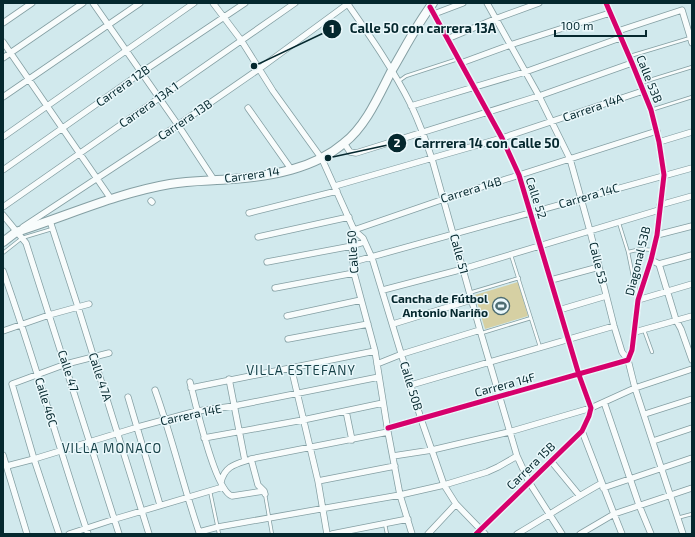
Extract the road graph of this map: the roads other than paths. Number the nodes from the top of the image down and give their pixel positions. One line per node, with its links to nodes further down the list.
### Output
1 (32, 3): 18 (street)
2 (83, 3): 28 (street)
3 (93, 3): 19 (street)
4 (140, 3): 19 (street)
5 (194, 3): 27 (street)
6 (213, 3): 16 (street, Calle 50)
7 (245, 3): 16 (street, Carrera 12B)
8 (295, 3): 22 (street, Carrera 13A 1)
9 (348, 3): 34 (street, Carrera 13B); 35 (street, Calle 51)
10 (463, 3): 14 (street)
11 (487, 3): 17 (street, Calle 53)
12 (539, 3): 17 (street)
13 (606, 3): 15 (street, Calle 53B)
14 (432, 8): 23 (street, Calle 52); 35 (main road, Carrera 14)
15 (610, 13): 20 (street, Calle 53B); 26 (street)
16 (224, 18): 22 (street, Calle 50); 36 (street, Carrera 12B)
17 (495, 19): 23 (street); 26 (street, Calle 53)
18 (3, 23)
19 (108, 24): 27 (street); 38 (street)
20 (618, 31): 21 (street, Calle 53B); 24 (street)
21 (620, 38): 29 (street, Calle 53B); 37 (street)
22 (241, 40): 34 (street, Calle 50); 45 (street, Carrera 13A 1)
23 (447, 40): 31 (street, Calle 52)
24 (691, 41): 29 (lane)
25 (3, 42): 28 (street)
26 (510, 45): 31 (street); 37 (street, Calle 53)
27 (126, 50): 36 (street); 48 (street)
28 (10, 53): 30 (street); 38 (street)
29 (629, 56): 32 (street, Calle 53B)
30 (3, 58)
31 (460, 61): 39 (lane); 41 (street, Calle 52)
32 (632, 63): 40 (street, Calle 53B); 44 (street)
33 (692, 66): 40 (lane)
34 (259, 69): 53 (street, Carrera 13B); 63 (street, Calle 50)
35 (392, 71): 39 (street, Calle 51); 61 (main road, Carrera 14)
36 (142, 72): 45 (street); 54 (street, Carrera 12B)
37 (525, 72): 41 (street); 44 (street, Calle 53)
38 (29, 79): 43 (street); 48 (street)
39 (398, 81): 47 (street, Calle 51)
40 (640, 84): 42 (street, Calle 53B)
41 (473, 86): 47 (street); 51 (street, Calle 52)
42 (643, 92): 50 (street, Calle 53B); 52 (street, Carrera 14A)
43 (3, 96)
44 (539, 96): 51 (street); 52 (street, Calle 53)
45 (159, 97): 53 (street); 62 (street, Carrera 13A 1)
46 (692, 97): 50 (lane)
47 (411, 106): 56 (street, Calle 51)
48 (47, 107): 54 (street); 58 (street)
49 (248, 108): 67 (street)
50 (651, 110): 55 (street, Calle 53B)
51 (486, 112): 56 (street); 59 (street, Calle 52)
52 (551, 122): 59 (street, Carrera 14A); 65 (street, Calle 53)
53 (178, 125): 71 (street, Carrera 13B); 72 (street)
54 (62, 129): 62 (street); 68 (street, Carrera 12B)
55 (656, 131): 60 (street, Calle 53B); 65 (street, Carrera 14B)
56 (423, 132): 61 (street); 64 (street, Calle 51)
57 (692, 132): 60 (street)
58 (3, 137)
59 (502, 138): 64 (street, Carrera 14A); 69 (street, Calle 52)
60 (659, 142): 70 (street, Diagonal 53B)
61 (344, 143): 63 (main road, Carrera 14)
62 (79, 154): 71 (street); 78 (street, Carrera 13A 1)
63 (322, 159): 67 (main road, Carrera 14); 73 (street, Calle 50)
64 (432, 159): 73 (street, Carrera 14A); 75 (street, Calle 51)
65 (570, 159): 69 (street, Carrera 14B); 76 (street, Calle 53)
66 (692, 168): 70 (street, Carrera 14C)
67 (291, 169): 72 (main road, Carrera 14)
68 (3, 170)
69 (518, 175): 75 (street, Carrera 14B); 80 (street, Calle 52)
70 (664, 175): 76 (street, Carrera 14C); 79 (street, Diagonal 53B)
71 (96, 179): 77 (street); 90 (street, Carrera 13B)
72 (214, 180): 77 (main road, Carrera 14)
73 (336, 189): 81 (street, Carrera 14A); 83 (street, Calle 50)
74 (692, 196): 79 (street)
75 (444, 199): 87 (street, Carrera 14B); 89 (street, Calle 51)
76 (580, 199): 80 (street, Carrera 14C); 88 (street, Calle 53)
77 (111, 200): 85 (main road, Carrera 14)
78 (3, 207)
79 (660, 207): 84 (street); 91 (street, Diagonal 53B)
80 (531, 212): 89 (street, Carrera 14C); 95 (street, Calle 52)
81 (249, 213)
82 (3, 215): 90 (street, Calle 47)
83 (349, 217): 87 (street, Calle 50); 92 (street)
84 (619, 223): 88 (street); 98 (lane)
85 (51, 225): 90 (main road, Carrera 14); 123 (street, Calle 47A)
86 (692, 226): 91 (street)
87 (354, 230): 94 (street, Calle 50B); 96 (street, Calle 50)
88 (590, 231): 95 (street); 107 (street, Calle 53)
89 (453, 234): 102 (street, Carrera 14C); 108 (street, Calle 51)
90 (19, 235): 93 (main road, Carrera 14); 99 (lane); 125 (street, Calle 47)
91 (657, 235): 97 (street, Diagonal 53B)
92 (258, 237)
93 (3, 242)
94 (364, 242): 96 (street); 102 (street, Calle 50B)
95 (540, 245): 100 (street); 112 (street, Calle 52)
96 (352, 246): 104 (street); 105 (street, Calle 50)
97 (654, 250): 98 (lane); 103 (street, Diagonal 53B)
98 (628, 252): 121 (lane)
99 (3, 253)
100 (511, 254): 108 (street); 111 (lane)
101 (692, 255): 106 (street)
102 (372, 258): 105 (street, Carrera 14C); 115 (street, Calle 50B)
103 (651, 260): 106 (street); 121 (street, Diagonal 53B)
104 (268, 262)
105 (353, 262): 110 (street, Calle 50)
106 (659, 264): 116 (street)
107 (599, 267): 112 (street); 118 (street, Calle 53)
108 (463, 269): 115 (street); 117 (street, Calle 51)
109 (3, 270): 132 (street, Calle 46C)
110 (354, 273): 114 (street); 119 (street, Calle 50)
111 (518, 278): 117 (lane); 128 (lane)
112 (551, 280): 124 (street, Calle 52)
113 (692, 284): 116 (street)
114 (275, 288)
115 (383, 290): 131 (street, Calle 50B)
116 (666, 292): 121 (street); 129 (street)
117 (469, 293): 120 (street, Calle 51)
118 (606, 296): 124 (street); 133 (street, Calle 53)
119 (361, 300): 126 (street); 130 (street, Calle 50)
120 (472, 300): 131 (street); 136 (street, Calle 51)
121 (638, 300): 137 (street, Diagonal 53B)
122 (89, 304): 123 (street)
123 (78, 307): 125 (street); 145 (street, Calle 47A)
124 (559, 310): 139 (street, Calle 52)
125 (49, 315): 132 (street); 149 (street, Calle 47)
126 (286, 316)
127 (692, 316): 129 (street)
128 (531, 318): 136 (lane); 140 (lane)
129 (676, 320): 134 (street); 147 (street)
130 (368, 324): 138 (street); 141 (street, Calle 50)
131 (393, 324): 144 (street, Calle 50B)
132 (23, 325): 135 (street); 153 (street, Calle 46C)
133 (614, 326): 139 (street); 146 (street, Calle 53)
134 (644, 329): 137 (street); 142 (lane)
135 (3, 331)
136 (480, 332): 144 (street); 148 (street, Calle 51)
137 (635, 332): 146 (street, Diagonal 53B)
138 (288, 339)
139 (568, 340): 140 (street); 154 (street, Calle 52)
140 (540, 348): 148 (street)
141 (375, 351): 150 (street, Calle 50); 151 (street)
142 (652, 352)
143 (109, 353): 145 (street)
144 (402, 354): 150 (street); 157 (street, Calle 50B)
145 (94, 358): 149 (street); 180 (street, Calle 47A)
146 (628, 360): 154 (street, Carrera 14F); 158 (street, Calle 53)
147 (692, 360)
148 (490, 362): 157 (street); 161 (street, Calle 51)
149 (66, 364): 153 (street); 184 (street, Calle 47)
150 (377, 364): 155 (street, Calle 50)
151 (291, 367): 156 (street); 160 (street)
152 (692, 369): 158 (street)
153 (38, 374): 187 (street, Calle 46C); 192 (street)
154 (579, 375): 161 (street, Carrera 14F); 167 (street, Calle 52)
155 (379, 376): 160 (street, Carrera 14E); 165 (street, Calle 50)
156 (229, 379): 166 (street); 168 (street)
157 (411, 385): 172 (street, Calle 50B)
158 (635, 388): 164 (street); 170 (street, Calle 53)
159 (155, 390): 171 (street)
160 (297, 393): 166 (street, Carrera 14E); 173 (street)
161 (500, 396): 172 (street, Carrera 14F); 179 (street, Calle 51)
162 (128, 397): 174 (street)
163 (692, 399): 170 (street)
164 (604, 402): 167 (street); 199 (street)
165 (383, 403): 169 (street); 176 (street, Calle 50)
166 (234, 406): 168 (street, Carrera 14E); 178 (street)
167 (591, 408): 177 (street, Carrera 15B); 179 (street)
168 (197, 411): 171 (street, Carrera 14E); 181 (street)
169 (346, 411): 173 (street); 182 (street)
170 (645, 414): 183 (street, Calle 53)
171 (165, 419): 174 (street, Carrera 14E); 211 (street)
172 (421, 419): 176 (street, Carrera 14F); 186 (street, Calle 50B)
173 (303, 420): 178 (street); 185 (street)
174 (138, 427): 180 (street, Carrera 14E); 213 (street)
175 (692, 428): 183 (street)
176 (388, 430): 182 (street, Carrera 14F); 189 (street, Calle 50)
177 (582, 431): 195 (street, Carrera 15B); 204 (street)
178 (239, 432): 181 (street); 194 (street)
179 (509, 432): 186 (street); 190 (street, Calle 51)
180 (118, 433): 184 (street, Carrera 14E); 216 (street, Calle 47A)
181 (204, 438): 202 (street)
182 (352, 440): 185 (street, Carrera 14F)
183 (653, 441): 198 (street, Calle 53)
184 (90, 442): 187 (street, Carrera 14E); 220 (street, Calle 47)
185 (309, 448): 193 (street, Carrera 14F); 200 (street)
186 (432, 450): 189 (street); 203 (street, Calle 50B)
187 (61, 451): 192 (street, Carrera 14E); 226 (street, Calle 46C)
188 (3, 455): 196 (street)
189 (393, 456): 197 (street, Calle 50)
190 (517, 456): 201 (street, Calle 51); 203 (street)
191 (692, 458): 198 (street)
192 (34, 459): 196 (street, Carrera 14E); 230 (street)
193 (252, 459): 194 (street, Carrera 14F); 207 (street)
194 (245, 461): 202 (street, Carrera 14F)
195 (551, 461): 201 (street, Carrera 15B); 209 (street)
196 (7, 466): 229 (street)
197 (395, 466): 200 (street); 208 (street, Calle 50)
198 (661, 468): 199 (street); 210 (street, Calle 53)
199 (630, 478): 204 (street); 214 (street)
200 (318, 481): 215 (street)
201 (529, 482): 219 (street, Calle 51); 228 (street, Carrera 15B)
202 (222, 485): 206 (street); 207 (street)
203 (444, 485): 208 (street); 212 (street, Calle 50B)
204 (602, 485): 209 (street); 217 (street)
205 (692, 488): 210 (street)
206 (210, 490): 211 (street); 225 (lane)
207 (264, 492): 221 (lane)
208 (400, 495): 215 (street); 223 (street, Calle 50)
209 (578, 495): 219 (street)
210 (670, 496): 214 (street); 222 (street, Calle 53)
211 (187, 497): 213 (street); 225 (street)
212 (456, 504): 228 (street, Calle 50B); 240 (street)
213 (160, 505): 216 (street)
214 (639, 505): 217 (street); 245 (street)
215 (323, 509): 221 (street); 236 (street)
216 (142, 511): 220 (street); 233 (street, Calle 47A)
217 (614, 514): 243 (street); 244 (street)
218 (692, 514): 222 (lane)
219 (550, 515): 241 (street); 242 (street, Calle 51)
220 (115, 518): 226 (street); 232 (street, Calle 47)
221 (269, 518): 225 (street); 235 (lane)
222 (678, 518): 246 (street, Calle 53)
223 (408, 519): 224 (street); 239 (street, Calle 50)
224 (385, 524): 227 (street); 238 (lane)
225 (218, 527): 234 (lane)
226 (87, 531): 231 (street)
227 (359, 531): 237 (street)
228 (480, 532)
229 (27, 534)
230 (58, 534)
231 (69, 534)
232 (119, 534)
233 (149, 534)
234 (219, 534)
235 (272, 534)
236 (327, 534)
237 (332, 534)
238 (387, 534)
239 (412, 534)
240 (428, 534)
241 (518, 534)
242 (562, 534)
243 (580, 534)
244 (622, 534)
245 (651, 534)
246 (683, 534)

